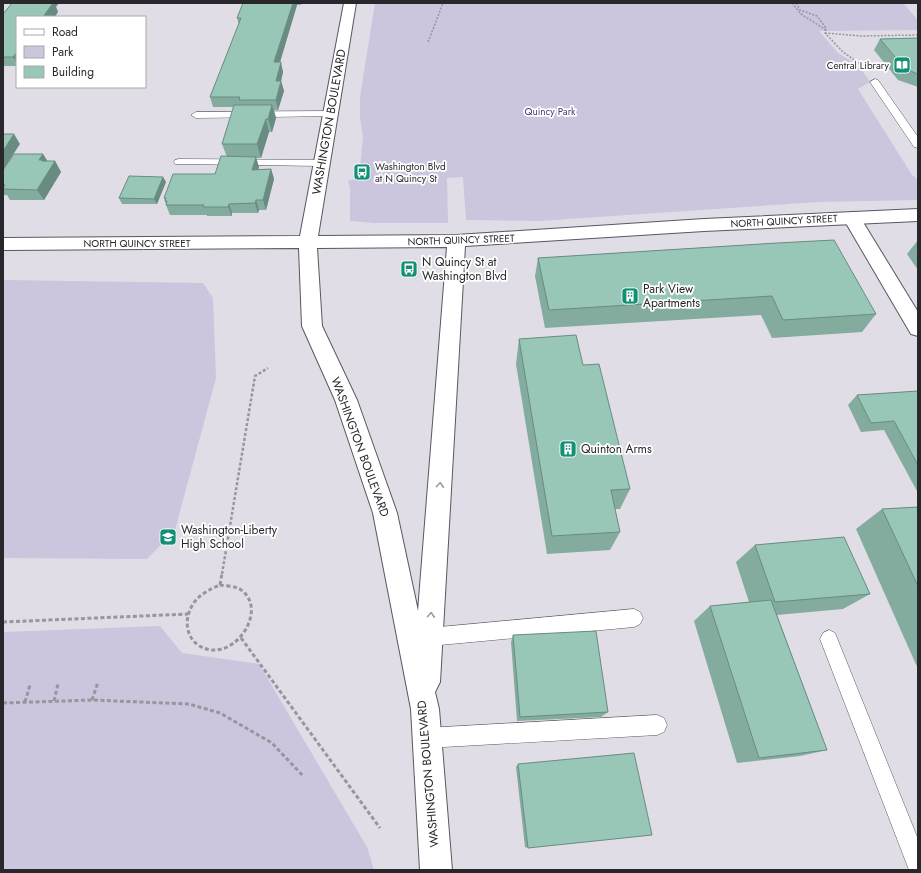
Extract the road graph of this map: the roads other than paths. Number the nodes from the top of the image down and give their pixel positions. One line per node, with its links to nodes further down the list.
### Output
1 (350, 3): 3 (main road, WASHINGTON BOULEVARD)
2 (875, 82): 5 (lane)
3 (330, 114): 4 (lane); 7 (main road, WASHINGTON BOULEVARD)
4 (196, 115)
5 (918, 145)
6 (179, 162): 7 (lane)
7 (321, 164): 11 (main road, WASHINGTON BOULEVARD)
8 (918, 215): 9 (main road, NORTH QUINCY STREET)
9 (852, 218): 10 (main road, NORTH QUINCY STREET); 13 (main road)
10 (456, 241): 11 (main road, NORTH QUINCY STREET); 15 (main road, one-way to 10)
11 (308, 243): 12 (main road, NORTH QUINCY STREET); 17 (main road, WASHINGTON BOULEVARD)
12 (3, 244)
13 (918, 329)
14 (634, 618): 15 (lane)
15 (430, 637): 17 (main road)
16 (829, 639): 19 (lane)
17 (426, 724): 18 (lane); 20 (main road, WASHINGTON BOULEVARD)
18 (657, 725)
19 (918, 866)
20 (436, 870)

